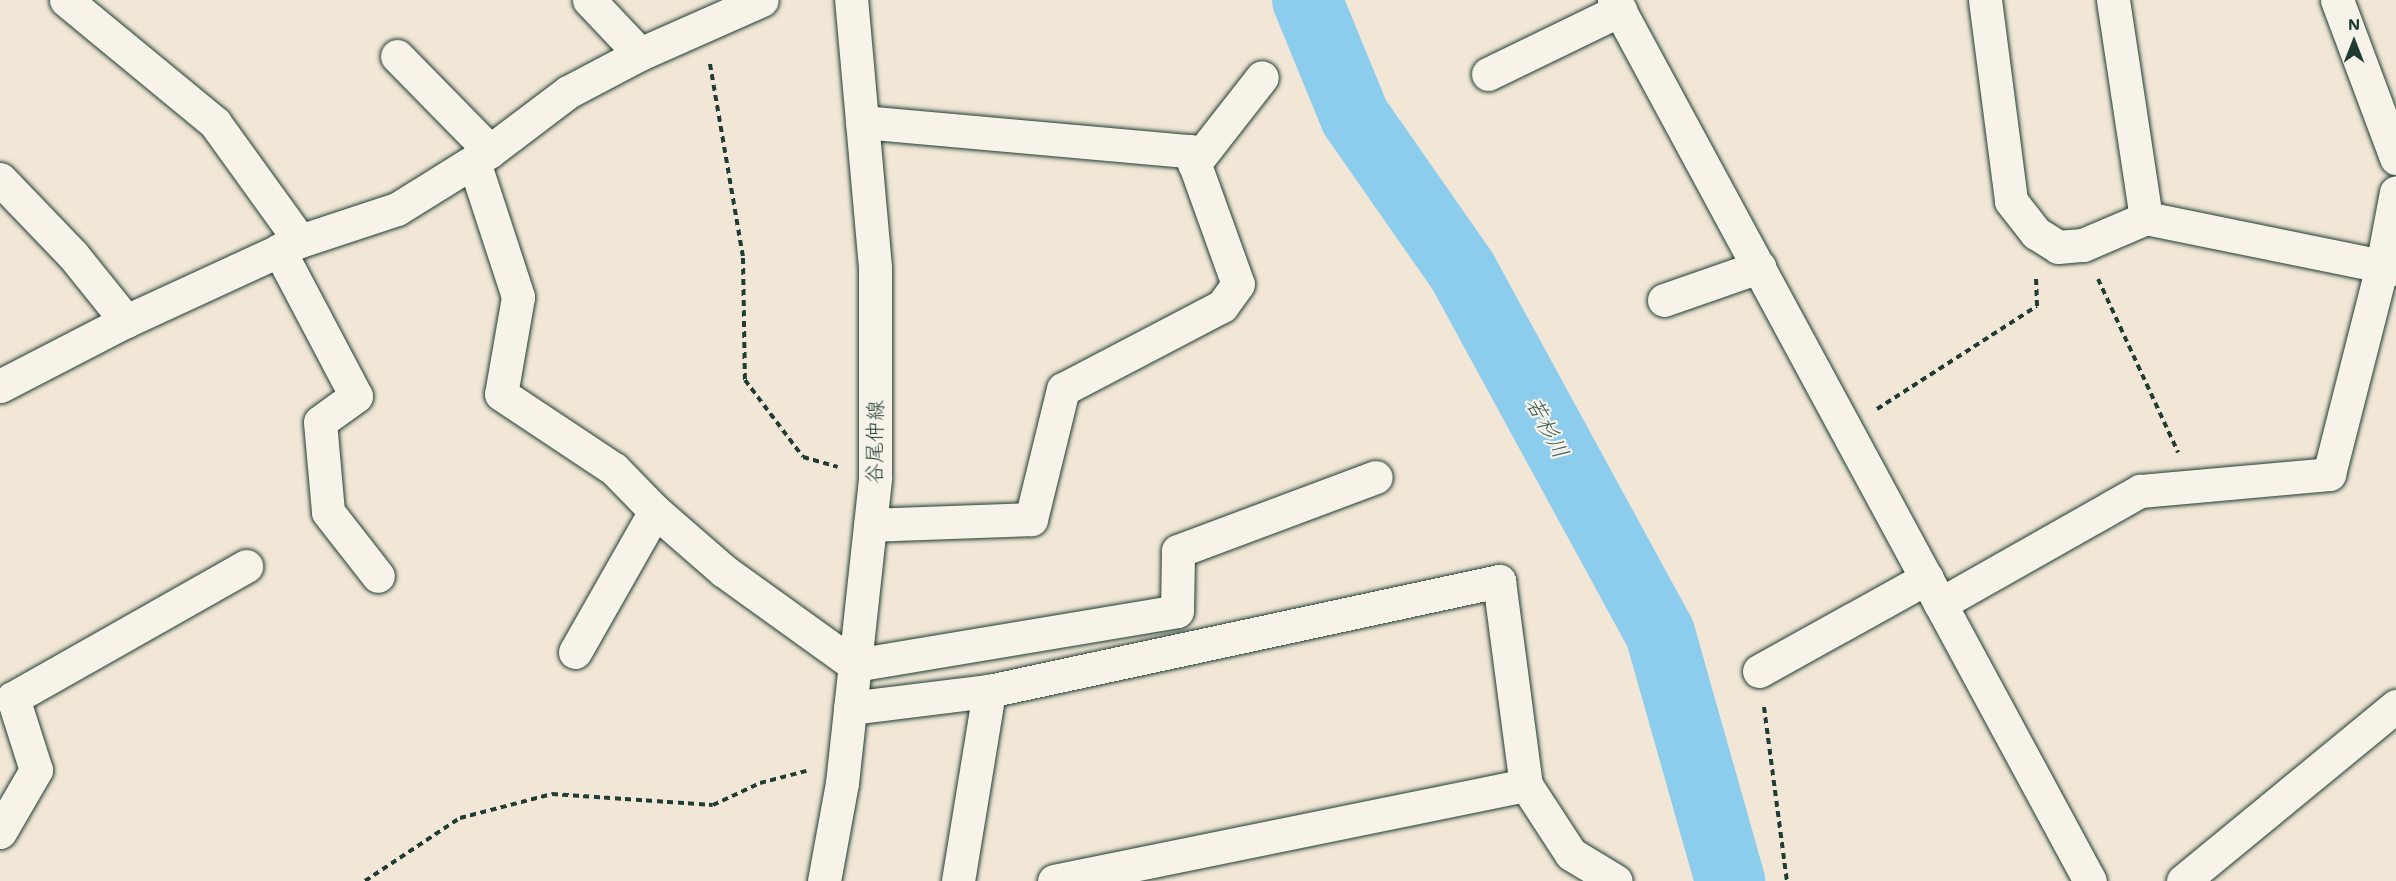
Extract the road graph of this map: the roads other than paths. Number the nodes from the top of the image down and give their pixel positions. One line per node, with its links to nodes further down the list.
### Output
1 (66, 0): 20 (street)
2 (589, 0): 9 (street)
3 (762, 0): 9 (street)
4 (851, 0): 13 (street, 谷尾仲線)
5 (1985, 0): 19 (street)
6 (2113, 0): 19 (street)
7 (2337, 0): 15 (street)
8 (1617, 5): 11 (street); 21 (street)
9 (640, 54): 14 (street)
10 (397, 56): 14 (street)
11 (1488, 75)
12 (1262, 77): 16 (street)
13 (862, 122): 16 (street); 28 (street, 谷尾仲線)
14 (482, 157): 20 (street); 27 (street)
15 (2396, 158)
16 (1194, 164): 28 (street)
17 (0, 179): 24 (street)
18 (2396, 192): 22 (street)
19 (2146, 218): 22 (street)
20 (290, 245): 24 (street); 30 (street)
21 (1759, 267): 23 (street); 31 (street)
22 (2389, 267): 31 (street)
23 (1664, 300)
24 (126, 321): 25 (street)
25 (0, 386)
26 (1376, 477): 33 (street)
27 (655, 511): 32 (street); 33 (street)
28 (870, 525): 33 (street, 谷尾仲線)
29 (246, 566): 39 (street)
30 (378, 576)
31 (1933, 591): 34 (street); 44 (street)
32 (575, 652)
33 (855, 665): 37 (street, 谷尾仲線)
34 (1759, 671)
35 (989, 691): 37 (street); 38 (street); 41 (street)
36 (2396, 706): 45 (street)
37 (850, 708): 40 (street, 谷尾仲線)
38 (1526, 785): 42 (street); 43 (street)
39 (0, 832)
40 (824, 881)
41 (958, 881)
42 (1054, 881)
43 (1616, 881)
44 (2090, 881)
45 (2183, 881)

